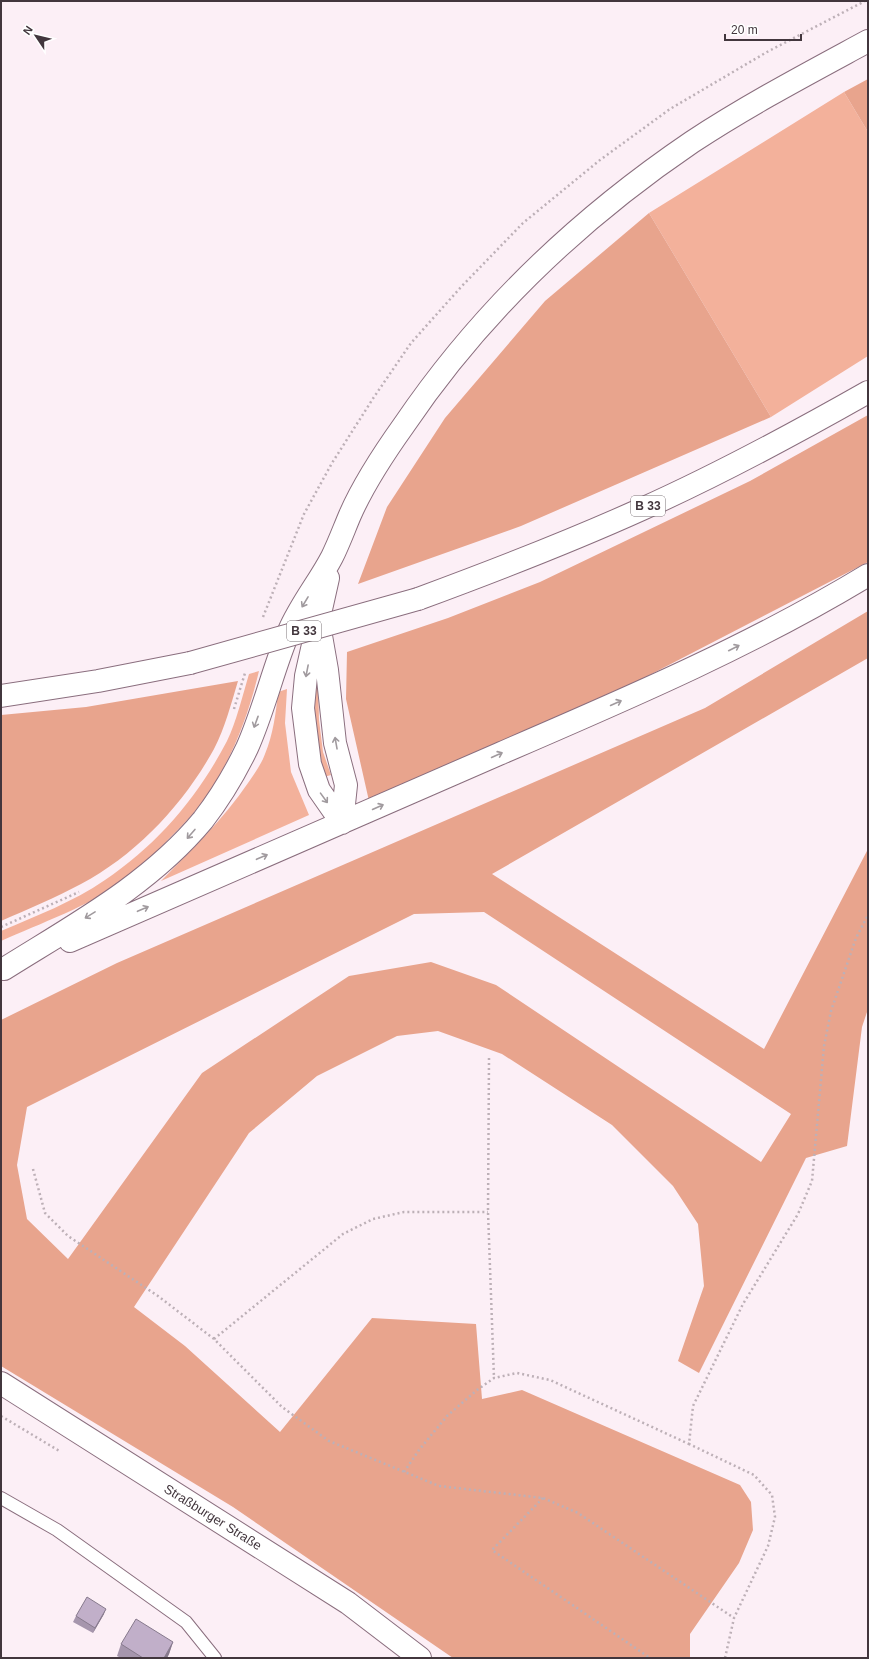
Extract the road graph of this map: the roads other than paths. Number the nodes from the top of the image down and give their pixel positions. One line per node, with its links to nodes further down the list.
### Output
1 (868, 41): 3 (main road)
2 (868, 392): 6 (main road, B 33, bridge)
3 (332, 557): 5 (main road); 8 (main road, one-way to 8)
4 (868, 575): 7 (main road, one-way to 4)
5 (318, 619): 7 (main road, one-way to 5); 7 (main road, one-way to 7)
6 (1, 696)
7 (342, 823): 8 (main road, one-way to 7)
8 (3, 969)
9 (1, 1383): 12 (main road, Straßburger Straße)
10 (1, 1498): 11 (lane)
11 (216, 1658)
12 (420, 1658)

